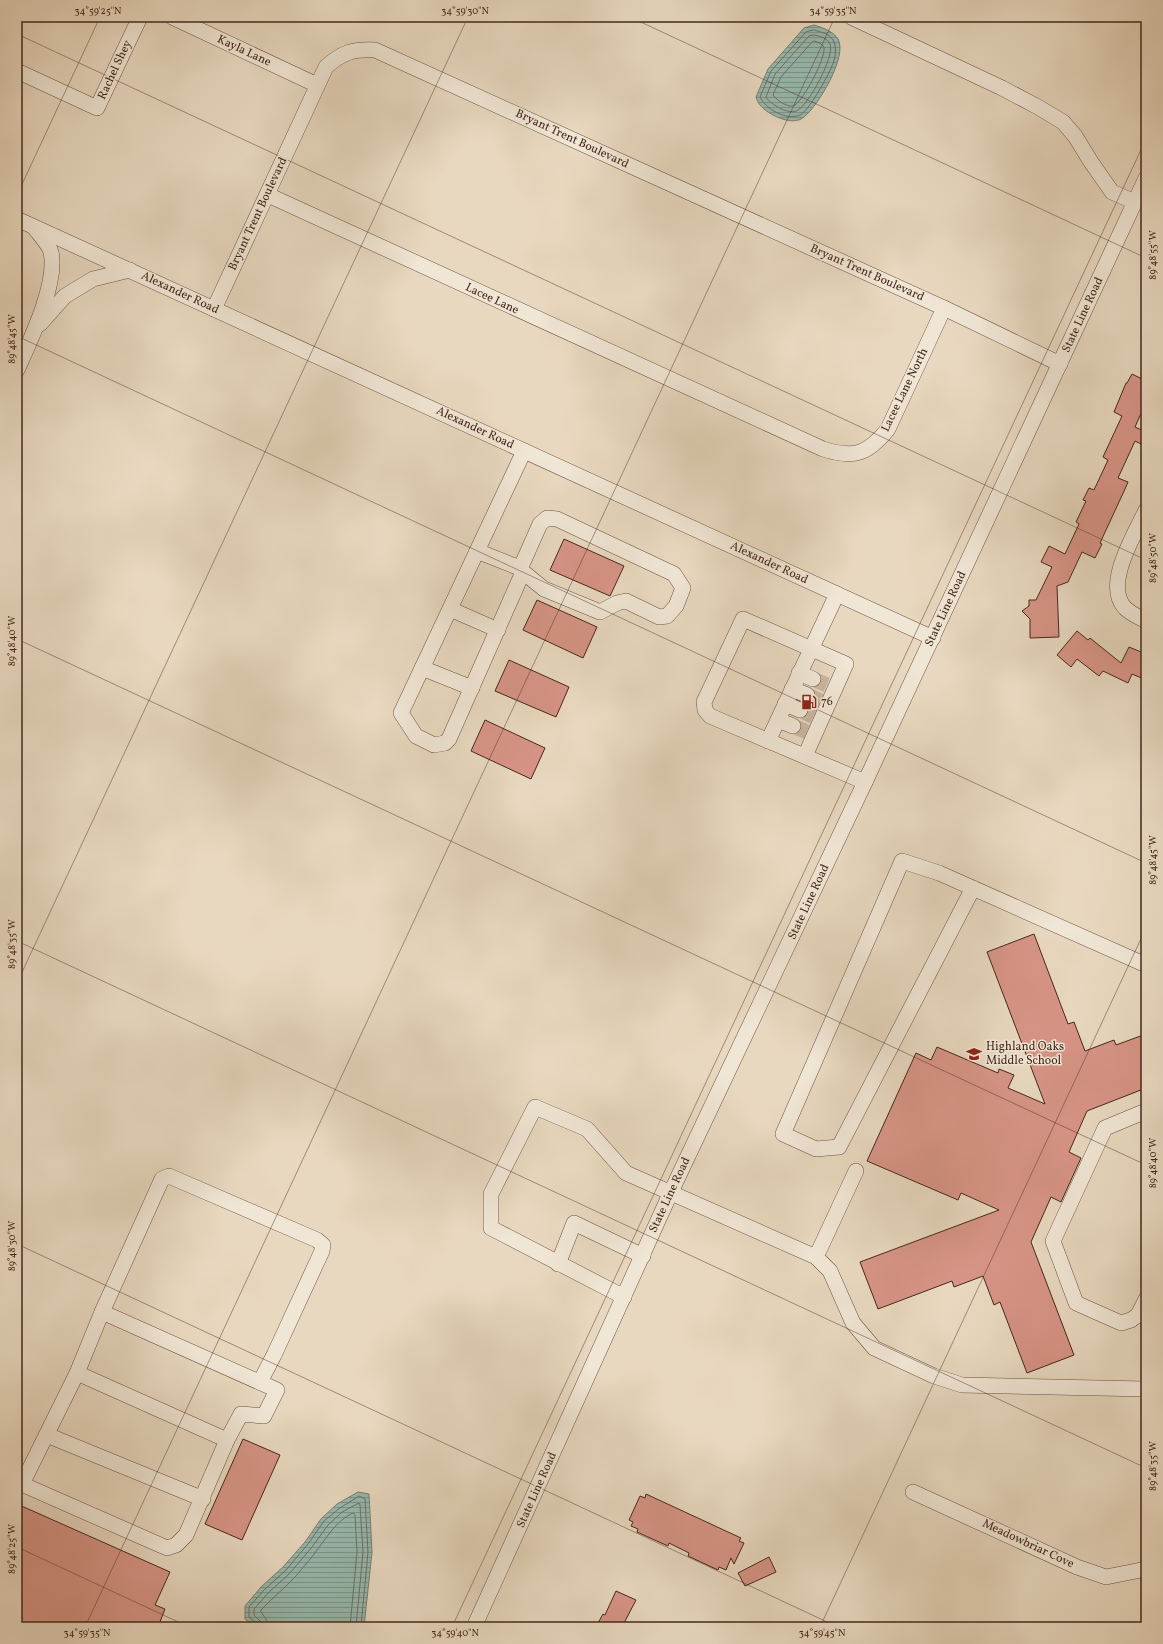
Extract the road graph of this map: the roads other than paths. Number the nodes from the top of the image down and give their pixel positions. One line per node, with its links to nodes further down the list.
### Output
1 (140, 17): 4 (street, Rachel Shey)
2 (172, 17): 5 (street, Kayla Lane)
3 (851, 17): 8 (street)
4 (17, 72)
5 (317, 85): 7 (street, Bryant Trent Boulevard); 12 (street, Bryant Trent Boulevard)
6 (1145, 183): 8 (street, State Line Road)
7 (268, 195): 13 (street, Bryant Trent Boulevard); 17 (street, Lacee Lane)
8 (1135, 202): 15 (street, State Line Road)
9 (17, 219): 10 (street, Alexander Road)
10 (34, 226): 11 (street, Alexander Road); 14 (street)
11 (130, 270): 13 (street, Alexander Road); 14 (street)
12 (944, 308): 15 (street, Bryant Trent Boulevard); 17 (street, Lacee Lane North)
13 (214, 309): 18 (street, Alexander Road)
14 (37, 328): 16 (street)
15 (1060, 364): 26 (street, State Line Road)
16 (17, 370)
17 (716, 401)
18 (524, 451): 20 (street); 22 (street, Alexander Road)
19 (1146, 510): 24 (street)
20 (477, 551): 21 (street); 23 (street)
21 (526, 574): 21 (street); 25 (street)
22 (837, 594): 26 (street, Alexander Road); 27 (street)
23 (450, 609): 25 (street); 28 (street)
24 (1146, 621)
25 (498, 630): 29 (street)
26 (933, 638): 38 (street, State Line Road)
27 (811, 648): 30 (street); 36 (street); 37 (street)
28 (422, 668): 29 (street); 29 (street)
29 (472, 688)
30 (792, 689): 31 (street); 32 (street)
31 (807, 695)
32 (785, 704): 33 (street); 34 (street)
33 (800, 710)
34 (778, 720): 35 (street); 36 (street)
35 (793, 726)
36 (768, 741): 37 (street)
37 (805, 756): 38 (street)
38 (866, 782): 43 (street, State Line Road)
39 (973, 888): 39 (street); 40 (street)
40 (1146, 965)
41 (1146, 1111): 48 (street)
42 (856, 1171): 45 (street)
43 (670, 1194): 44 (street, State Line Road); 45 (street); 46 (street)
44 (642, 1256): 46 (street); 47 (street, State Line Road)
45 (816, 1257): 52 (street)
46 (558, 1264): 47 (street)
47 (624, 1297): 59 (street, State Line Road)
48 (1146, 1298)
49 (102, 1312): 50 (street); 51 (street); 51 (street)
50 (77, 1373): 53 (street); 54 (street)
51 (260, 1382): 54 (street)
52 (1146, 1390)
53 (47, 1435): 55 (street); 57 (street)
54 (227, 1440): 57 (street)
55 (20, 1483): 57 (street)
56 (914, 1492): 58 (street, Meadowbriar Cove)
57 (203, 1499)
58 (1146, 1569)
59 (474, 1627)

